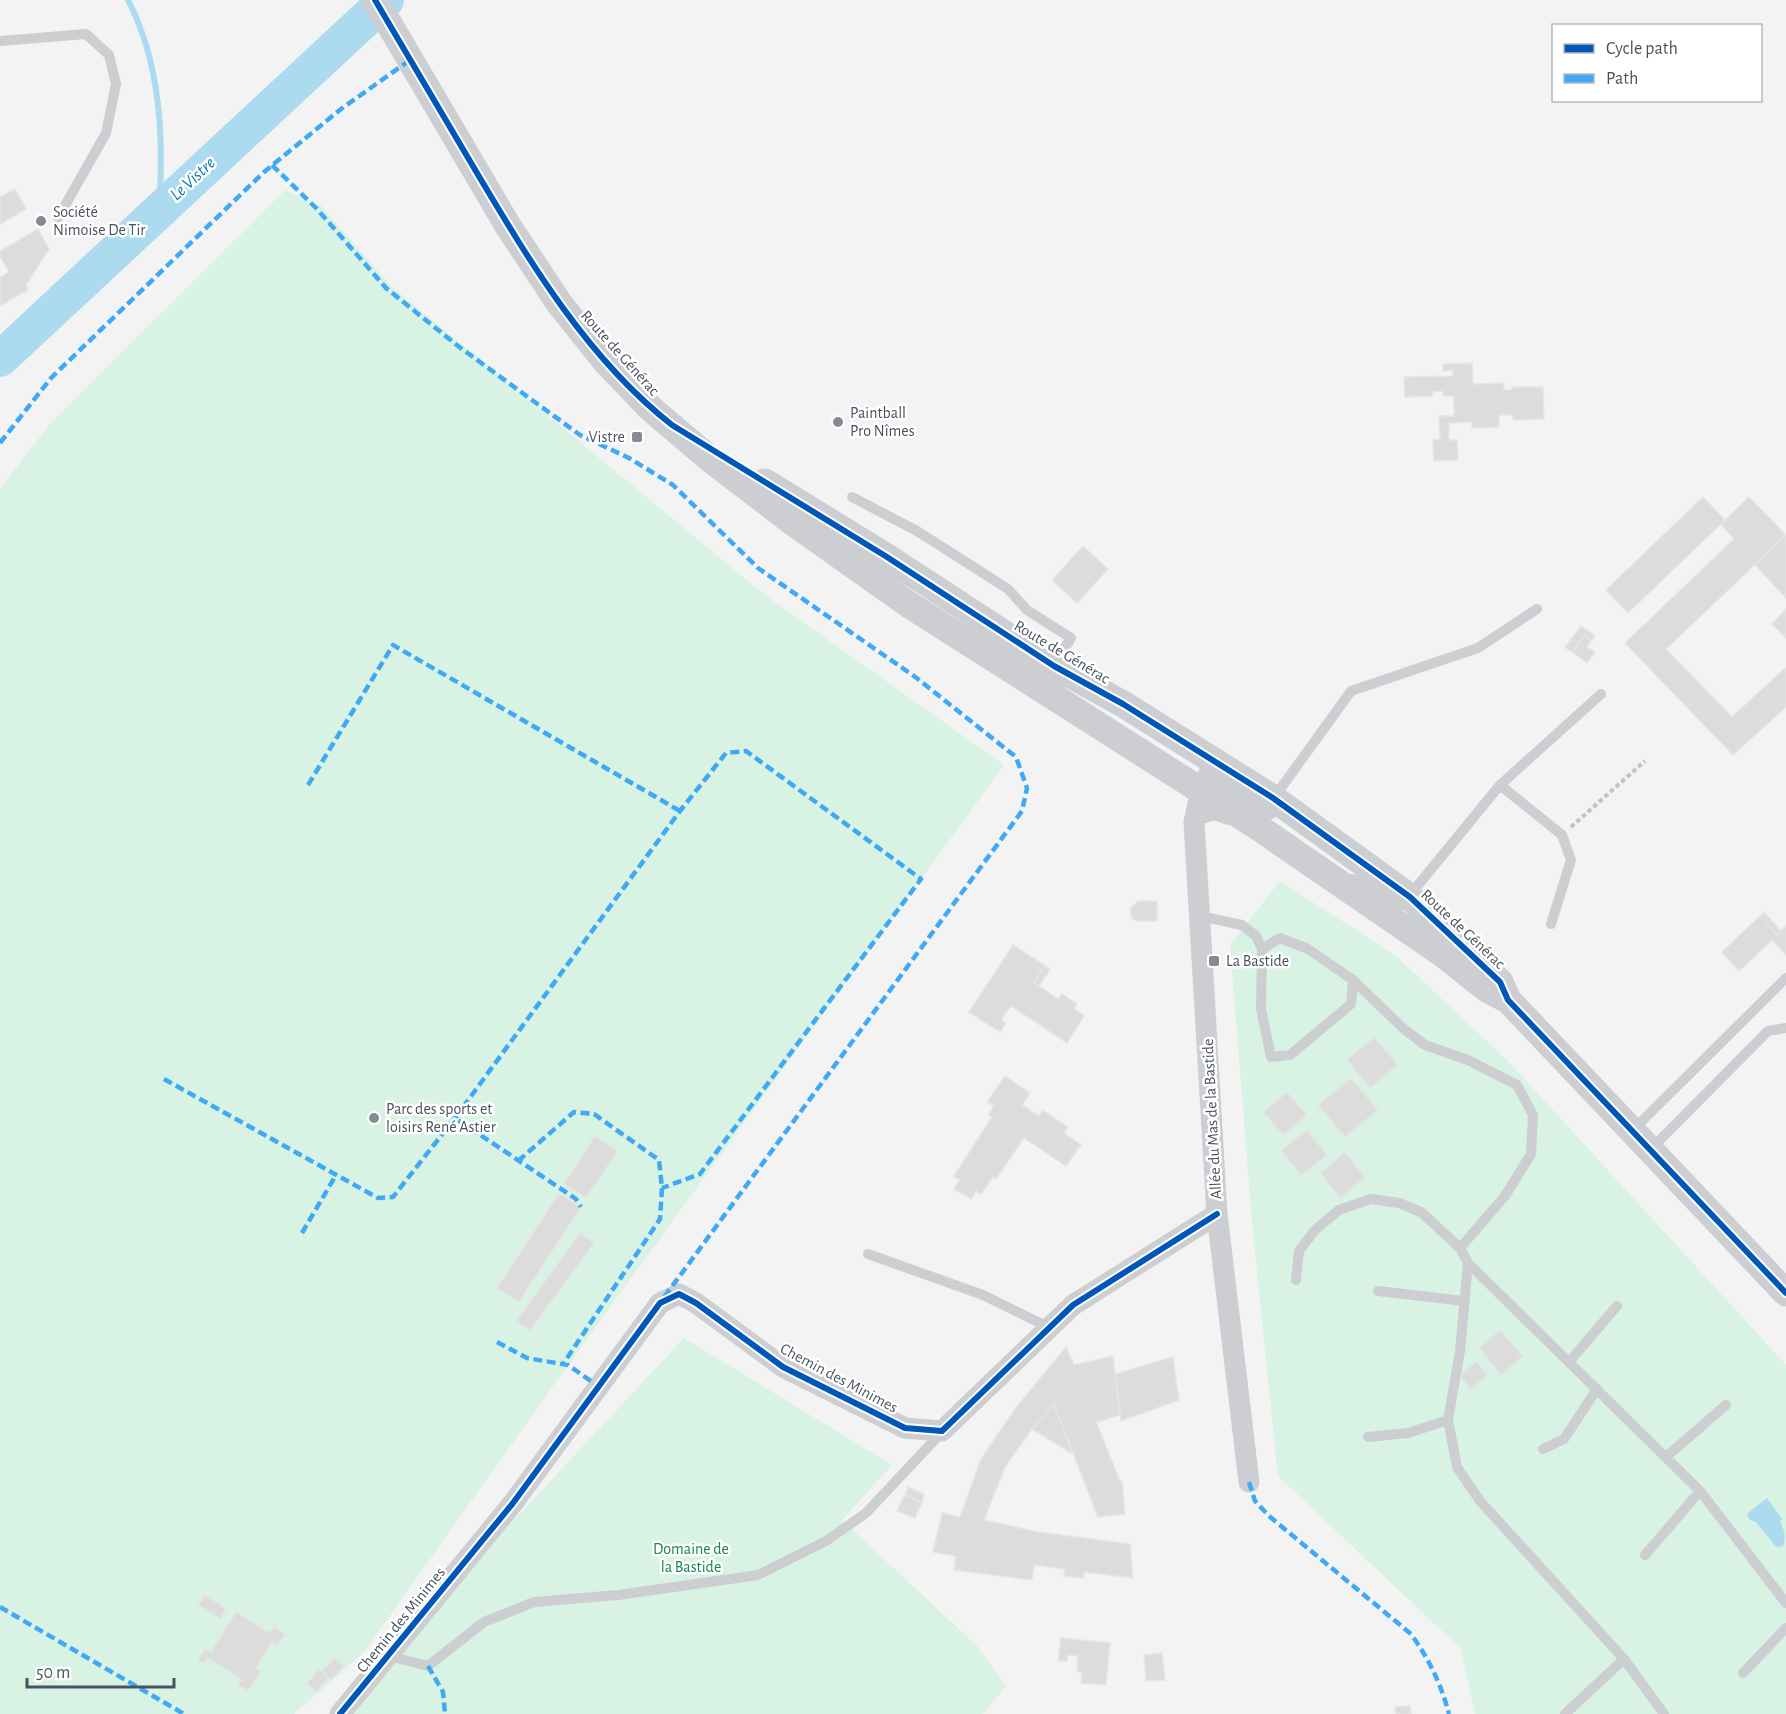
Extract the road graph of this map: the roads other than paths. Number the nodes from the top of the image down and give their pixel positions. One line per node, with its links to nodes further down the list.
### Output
1 (375, 0): 4 (street, Route de Générac)
2 (0, 41): 3 (lane)
3 (58, 218)
4 (672, 424): 7 (street, Route de Générac); 7 (street, Route de Générac)
5 (852, 497): 7 (lane)
6 (1537, 609): 13 (lane)
7 (1046, 678): 9 (street, Route de Générac); 11 (street, Route de Générac)
8 (1601, 694): 12 (lane)
9 (1123, 704): 10 (lane); 13 (street, Route de Générac)
10 (1156, 737)
11 (1203, 777): 13 (street, Route de Générac); 14 (street, Allée du Mas de la Bastide)
12 (1500, 785): 19 (lane); 21 (lane)
13 (1264, 811): 15 (lane); 17 (street, Route de Générac); 18 (street, Route de Générac)
14 (1194, 822): 20 (street, Allée du Mas de la Bastide); 23 (lane)
15 (1285, 822)
16 (1304, 835): 17 (lane)
17 (1365, 865): 19 (street, Route de Générac)
18 (1327, 876): 19 (lane); 23 (street, Route de Générac)
19 (1410, 897): 26 (street, Route de Générac)
20 (1200, 916): 22 (lane); 29 (street, Allée du Mas de la Bastide)
21 (1551, 924)
22 (1262, 949): 25 (lane); 25 (lane)
23 (1444, 955): 26 (street, Route de Générac)
24 (1786, 978): 28 (lane)
25 (1353, 980): 30 (lane)
26 (1508, 1000): 28 (street, Route de Générac)
27 (1786, 1028): 28 (lane)
28 (1642, 1140): 35 (street, Route de Générac)
29 (1217, 1214): 38 (street); 47 (street, Allée du Mas de la Bastide)
30 (1460, 1248): 32 (lane); 33 (lane)
31 (868, 1254): 38 (lane)
32 (1468, 1263): 36 (lane); 39 (lane)
33 (1296, 1280)
34 (1378, 1291): 36 (lane)
35 (1786, 1293)
36 (1464, 1302): 42 (lane)
37 (1617, 1306): 39 (lane)
38 (1050, 1328): 43 (street)
39 (1569, 1362): 40 (lane)
40 (1597, 1389): 45 (lane); 46 (lane)
41 (1726, 1405): 46 (lane)
42 (1448, 1420): 44 (lane); 53 (lane)
43 (942, 1431): 52 (lane); 52 (street, Chemin des Minimes)
44 (1368, 1437)
45 (1543, 1449)
46 (1666, 1457): 48 (lane)
47 (1250, 1482)
48 (1700, 1491): 49 (lane); 50 (lane)
49 (1645, 1556)
50 (1786, 1603)
51 (1786, 1628): 54 (lane)
52 (389, 1656): 55 (street, Chemin des Minimes)
53 (1624, 1659): 56 (lane); 57 (lane)
54 (1743, 1673)
55 (340, 1714)
56 (1565, 1714)
57 (1664, 1714)

